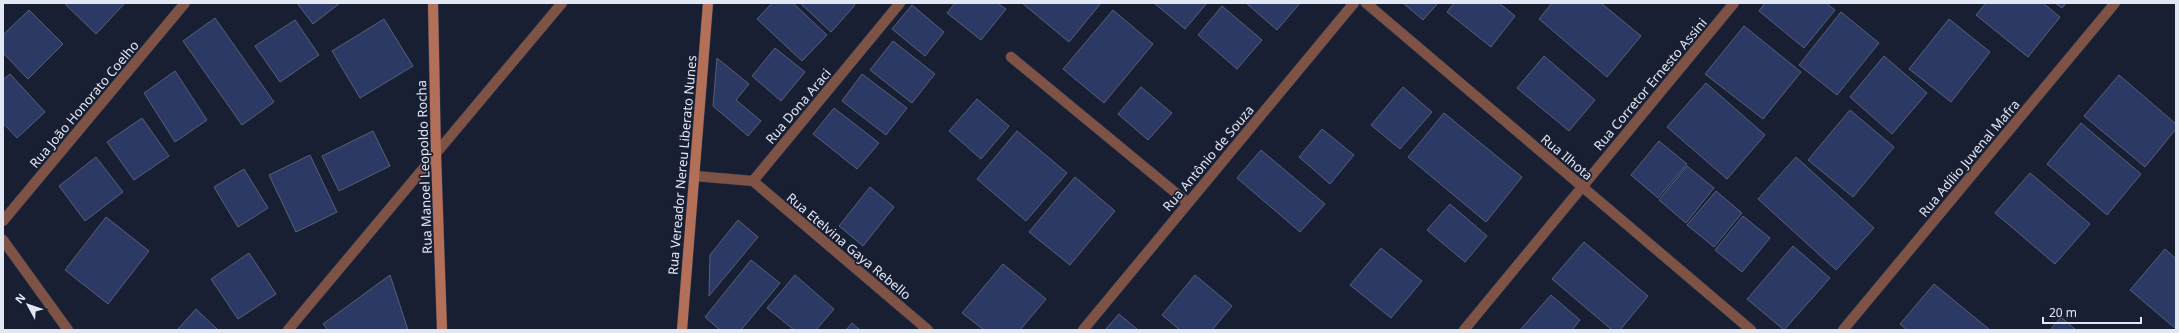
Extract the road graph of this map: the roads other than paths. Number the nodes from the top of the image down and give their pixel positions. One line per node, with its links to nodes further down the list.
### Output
1 (185, 3): 16 (street, Rua João Honorato Coelho)
2 (433, 3): 11 (main road, Rua Manoel Leopoldo Rocha)
3 (562, 3): 11 (street)
4 (708, 3): 12 (main road, Rua Vereador Nereu Liberato Nunes)
5 (900, 3): 13 (street, Rua Dona Araci)
6 (1354, 3): 15 (street, Rua Antônio de Souza)
7 (1366, 3): 14 (street, Rua Ilhota)
8 (1734, 3): 14 (street, Rua Corretor Ernesto Assini)
9 (2115, 3): 26 (street, Rua Adílio Juvenal Mafra)
10 (1011, 57): 15 (street)
11 (436, 154): 19 (street); 20 (main road, Rua Manoel Leopoldo Rocha)
12 (695, 176): 13 (street); 21 (main road, Rua Vereador Nereu Liberato Nunes)
13 (753, 181): 22 (street, Rua Etelvina Gaya Rebello)
14 (1582, 187): 24 (street, Rua Corretor Ernesto Assini); 25 (street, Rua Ilhota)
15 (1188, 203): 23 (street, Rua Antônio de Souza)
16 (3, 221)
17 (3, 240): 18 (street)
18 (68, 330)
19 (288, 330)
20 (442, 330)
21 (682, 330)
22 (928, 330)
23 (1082, 330)
24 (1464, 330)
25 (1751, 330)
26 (1843, 330)

